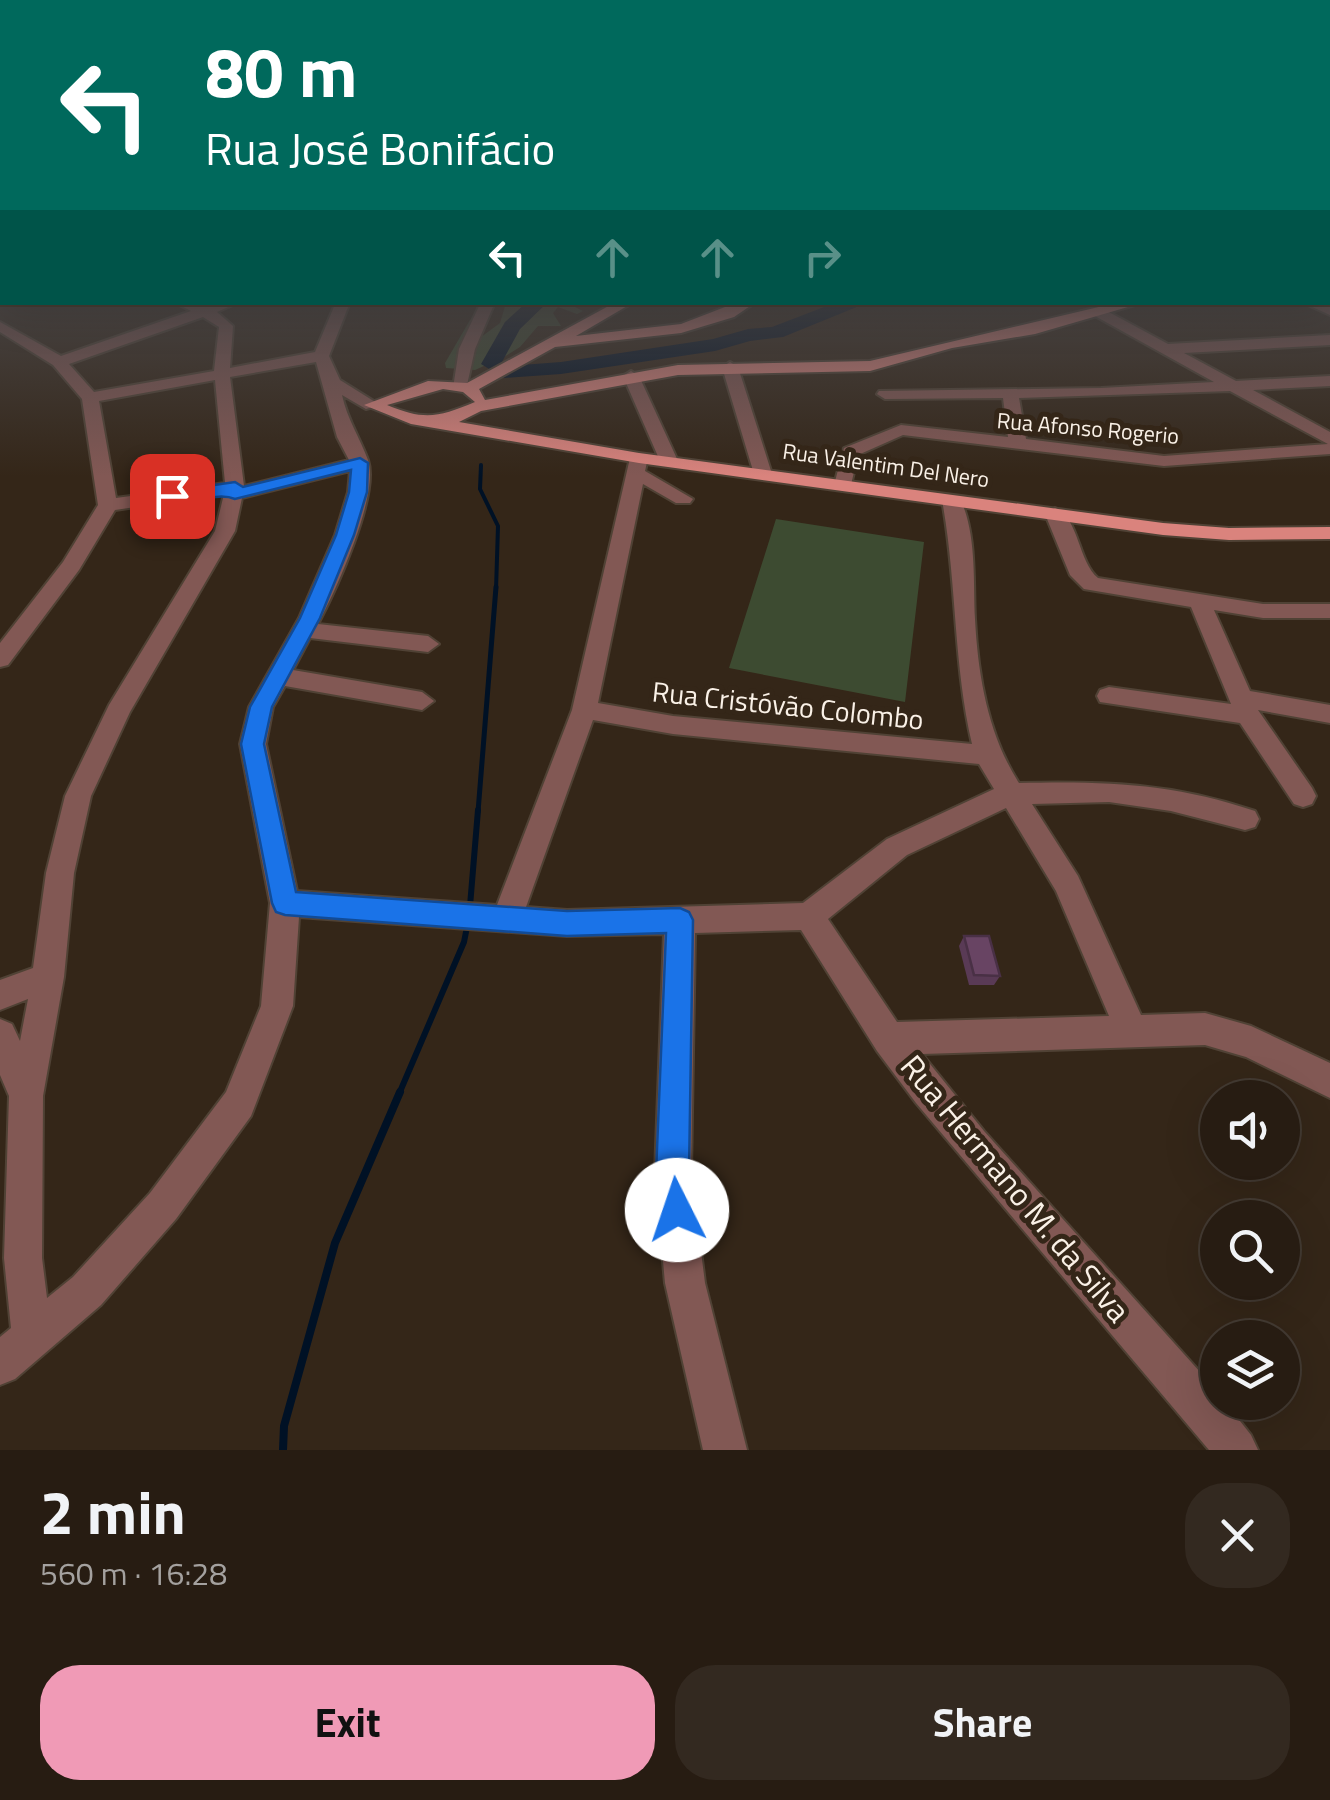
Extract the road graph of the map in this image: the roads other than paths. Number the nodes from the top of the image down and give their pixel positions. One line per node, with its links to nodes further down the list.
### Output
1 (26, 342): 13 (street)
2 (112, 342): 13 (street)
3 (225, 342): 16 (street)
4 (327, 342): 12 (street)
5 (471, 342): 19 (street)
6 (561, 342): 10 (main road)
7 (965, 342): 14 (main road)
8 (1151, 342): 11 (street)
9 (1303, 342): 11 (street)
10 (551, 343): 19 (main road)
11 (1166, 350): 20 (street)
12 (321, 356): 16 (street); 23 (street)
13 (59, 362): 24 (street)
14 (870, 366): 15 (main road); 22 (street)
15 (730, 367): 17 (main road); 35 (street)
16 (222, 374): 24 (street); 37 (street)
17 (632, 376): 26 (main road); 32 (street)
18 (1330, 380): 20 (street)
19 (464, 386): 25 (main road); 26 (main road)
20 (1233, 387): 21 (street); 29 (street)
21 (1010, 393): 22 (street); 30 (street)
22 (885, 394): 28 (street)
23 (336, 397): 25 (street); 25 (street); 33 (street)
24 (90, 398): 40 (street)
25 (372, 405): 27 (main road, Rua Valentim Del Nero)
26 (476, 408): 27 (main road)
27 (438, 424): 34 (main road, Rua Valentim Del Nero)
28 (902, 430): 30 (street, Rua Afonso Rogerio); 36 (street)
29 (1330, 439)
30 (1018, 445): 31 (street, Rua Afonso Rogerio)
31 (1330, 448)
32 (670, 461): 34 (main road, Rua Valentim Del Nero); 35 (main road, Rua Valentim Del Nero)
33 (360, 463): 37 (street); 45 (street)
34 (638, 465): 38 (street); 52 (street)
35 (763, 474): 36 (main road, Rua Valentim Del Nero)
36 (843, 485): 39 (main road, Rua Valentim Del Nero)
37 (235, 491): 40 (street); 62 (street)
38 (683, 499)
39 (952, 500): 41 (main road, Rua Valentim Del Nero); 54 (street)
40 (108, 505): 47 (street)
41 (1055, 514): 42 (main road, Rua Valentim Del Nero); 43 (street)
42 (1330, 533)
43 (1200, 604): 44 (street); 51 (street)
44 (1330, 611)
45 (303, 630): 46 (street); 48 (street)
46 (428, 644)
47 (0, 659)
48 (278, 676): 50 (street); 58 (street)
49 (1109, 696): 51 (street)
50 (422, 701)
51 (1246, 707): 53 (street); 56 (street)
52 (584, 710): 54 (street, Rua Cristóvão Colombo); 59 (street)
53 (1330, 714)
54 (987, 755): 55 (street)
55 (1010, 794): 57 (street); 60 (street); 64 (street)
56 (1303, 796)
57 (1244, 819)
58 (285, 903): 59 (street); 69 (street)
59 (482, 915): 61 (street)
60 (809, 916): 61 (street); 66 (street, Rua Hermano M. da Silva)
61 (680, 920): 71 (street)
62 (48, 976): 63 (street); 68 (street)
63 (0, 996)
64 (1132, 1031): 66 (street); 67 (street)
65 (0, 1034): 68 (street)
66 (889, 1039): 72 (street, Rua Hermano M. da Silva)
67 (1330, 1081)
68 (26, 1096): 69 (street)
69 (32, 1337): 70 (street)
70 (0, 1364)
71 (725, 1450)
72 (1236, 1450)

